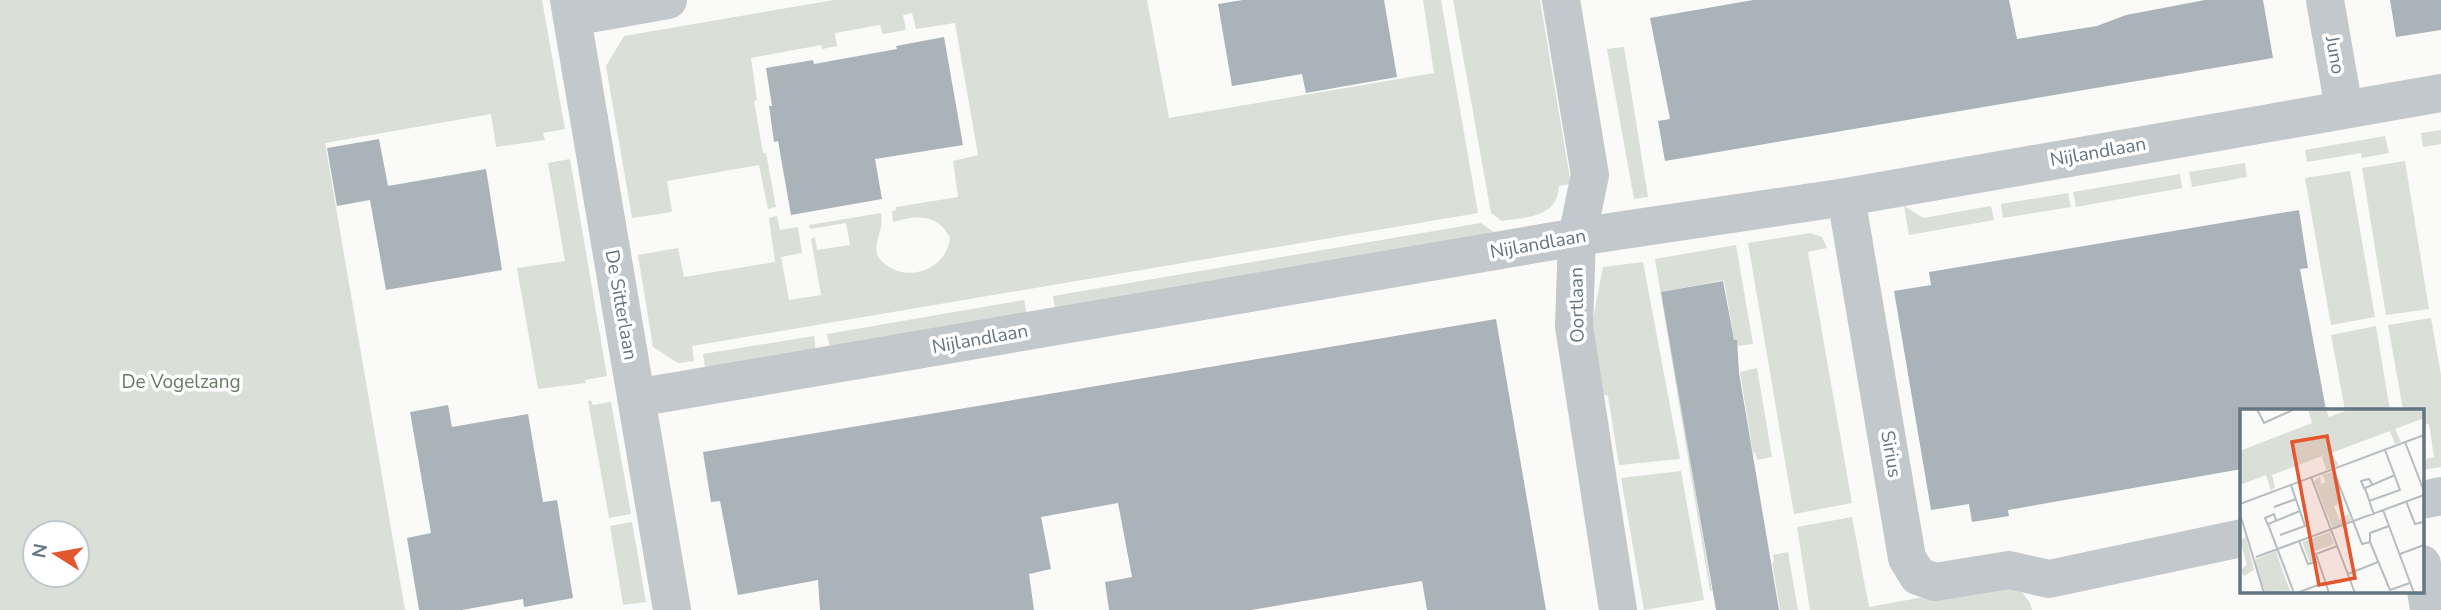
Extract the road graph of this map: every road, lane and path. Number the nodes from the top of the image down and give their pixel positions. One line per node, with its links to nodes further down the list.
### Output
1 (668, 0): 4 (street)
2 (1561, 0): 8 (street, Oortlaan)
3 (2325, 0): 6 (street, Juno)
4 (571, 8): 9 (street, De Sitterlaan)
5 (2441, 93): 6 (street, Nijlandlaan)
6 (2344, 109): 7 (street, Nijlandlaan)
7 (1846, 197): 8 (street, Nijlandlaan); 12 (street, Sirius)
8 (1577, 237): 9 (street, Nijlandlaan); 14 (street, Oortlaan)
9 (636, 398): 13 (street, De Sitterlaan)
10 (2240, 539): 12 (street, Sirius)
11 (2424, 577): 15 (street)
12 (2051, 595)
13 (672, 610)
14 (1618, 610)
15 (2429, 610)

